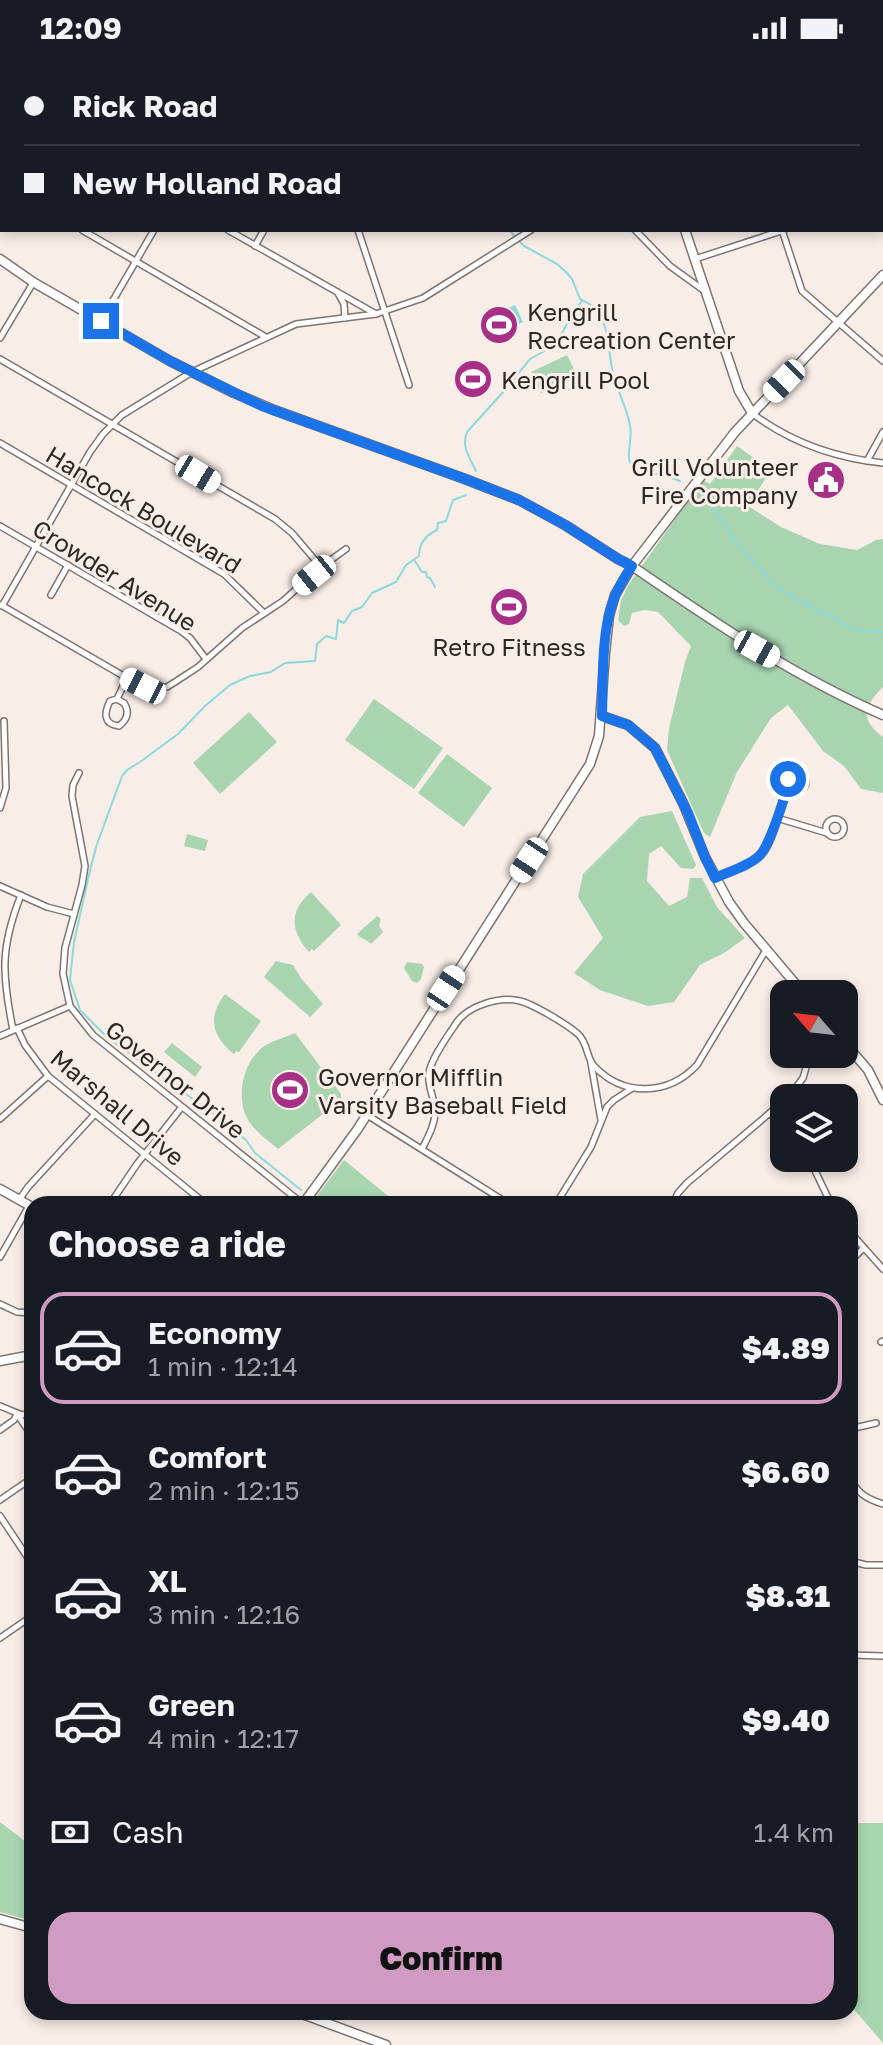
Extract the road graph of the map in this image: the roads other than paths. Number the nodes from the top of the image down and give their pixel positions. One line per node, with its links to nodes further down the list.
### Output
1 (85, 232): 14 (street)
2 (153, 232): 14 (street)
3 (231, 232): 11 (street)
4 (263, 232): 11 (street)
5 (359, 232): 19 (street)
6 (528, 232): 19 (street)
7 (637, 232): 18 (street)
8 (686, 232): 13 (main road)
9 (777, 232): 13 (street)
10 (784, 232): 23 (street)
11 (255, 246): 17 (street)
12 (0, 259): 16 (main road)
13 (695, 259): 18 (main road)
14 (136, 262): 22 (street); 24 (street)
15 (883, 275): 23 (main road)
16 (33, 282): 22 (main road); 25 (street)
17 (337, 292): 20 (street); 21 (street)
18 (706, 292): 30 (main road)
19 (385, 311): 20 (street); 29 (street)
20 (376, 314): 21 (street)
21 (345, 318): 24 (street)
22 (101, 321): 28 (main road)
23 (840, 323): 27 (street); 30 (main road)
24 (265, 337): 28 (street)
25 (0, 338)
26 (0, 359): 31 (street)
27 (883, 361)
28 (192, 372): 31 (street); 41 (main road)
29 (409, 385)
30 (752, 413): 34 (street); 41 (main road)
31 (113, 424): 36 (street); 42 (street)
32 (883, 432): 34 (street)
33 (0, 443): 36 (street, Hancock Boulevard)
34 (867, 461): 35 (street)
35 (883, 463)
36 (73, 485): 38 (street); 45 (street, Hancock Boulevard)
37 (0, 526): 38 (street, Crowder Avenue)
38 (36, 546): 40 (street, Crowder Avenue); 44 (street)
39 (346, 549): 42 (street)
40 (68, 565): 43 (street); 46 (street, Crowder Avenue)
41 (632, 566): 49 (main road); 50 (main road)
42 (321, 567): 45 (street)
43 (51, 595)
44 (1, 605): 47 (street)
45 (264, 613): 46 (street)
46 (206, 659): 47 (street)
47 (127, 678): 48 (street)
48 (117, 699): 48 (street)
49 (883, 715)
50 (602, 716): 57 (main road); 74 (main road)
51 (4, 721): 54 (street)
52 (79, 773): 60 (street, Governor Drive)
53 (788, 786): 55 (street)
54 (0, 808)
55 (777, 818): 56 (street); 57 (street)
56 (827, 833)
57 (715, 878): 61 (main road)
58 (0, 886): 59 (street)
59 (21, 895): 60 (street); 64 (street, Marshall Drive)
60 (74, 914): 63 (street, Governor Drive)
61 (767, 949): 62 (main road); 69 (street)
62 (792, 980)
63 (70, 1006): 64 (street); 71 (street, Governor Drive)
64 (15, 1029): 65 (street); 68 (street, Marshall Drive)
65 (0, 1036)
66 (858, 1058): 70 (main road)
67 (591, 1063): 69 (street); 76 (street); 77 (street)
68 (48, 1076): 73 (street, Marshall Drive); 75 (street)
69 (632, 1088): 76 (street)
70 (883, 1100)
71 (181, 1108): 78 (street); 83 (street, Governor Drive)
72 (770, 1113): 87 (street)
73 (95, 1114): 78 (street, Marshall Drive); 89 (street)
74 (367, 1115): 77 (street); 84 (main road)
75 (0, 1119)
76 (602, 1121): 86 (street)
77 (422, 1149): 85 (street)
78 (144, 1154): 81 (street); 82 (street, Marshall Drive)
79 (816, 1172): 88 (street)
80 (0, 1189): 89 (main road)
81 (115, 1196)
82 (196, 1196)
83 (293, 1196)
84 (309, 1196)
85 (496, 1196)
86 (561, 1196)
87 (677, 1196)
88 (827, 1196)
89 (19, 1200): 90 (main road)
90 (24, 1203)
91 (24, 1217): 95 (street)
92 (858, 1241): 93 (street)
93 (864, 1248): 94 (street); 96 (street)
94 (858, 1254)
95 (0, 1257)
96 (883, 1269)
97 (0, 1304): 98 (street)
98 (24, 1312)
99 (24, 1356): 100 (main road)
100 (0, 1361)
101 (0, 1406): 102 (street)
102 (17, 1414): 103 (street); 105 (street); 107 (street)
103 (24, 1415)
104 (876, 1423): 106 (street)
105 (24, 1424)
106 (858, 1427)
107 (0, 1430)
108 (24, 1484): 110 (street)
109 (858, 1490): 111 (street)
110 (0, 1500)
111 (883, 1504)
112 (0, 1516): 113 (street)
113 (24, 1552)
114 (858, 1563): 115 (street)
115 (883, 1565)
116 (24, 1622): 117 (street)
117 (0, 1638)
118 (858, 1655): 119 (street)
119 (883, 1656)
120 (1, 1919): 121 (main road)
121 (24, 1926)
122 (319, 2020): 123 (main road)
123 (386, 2045)

